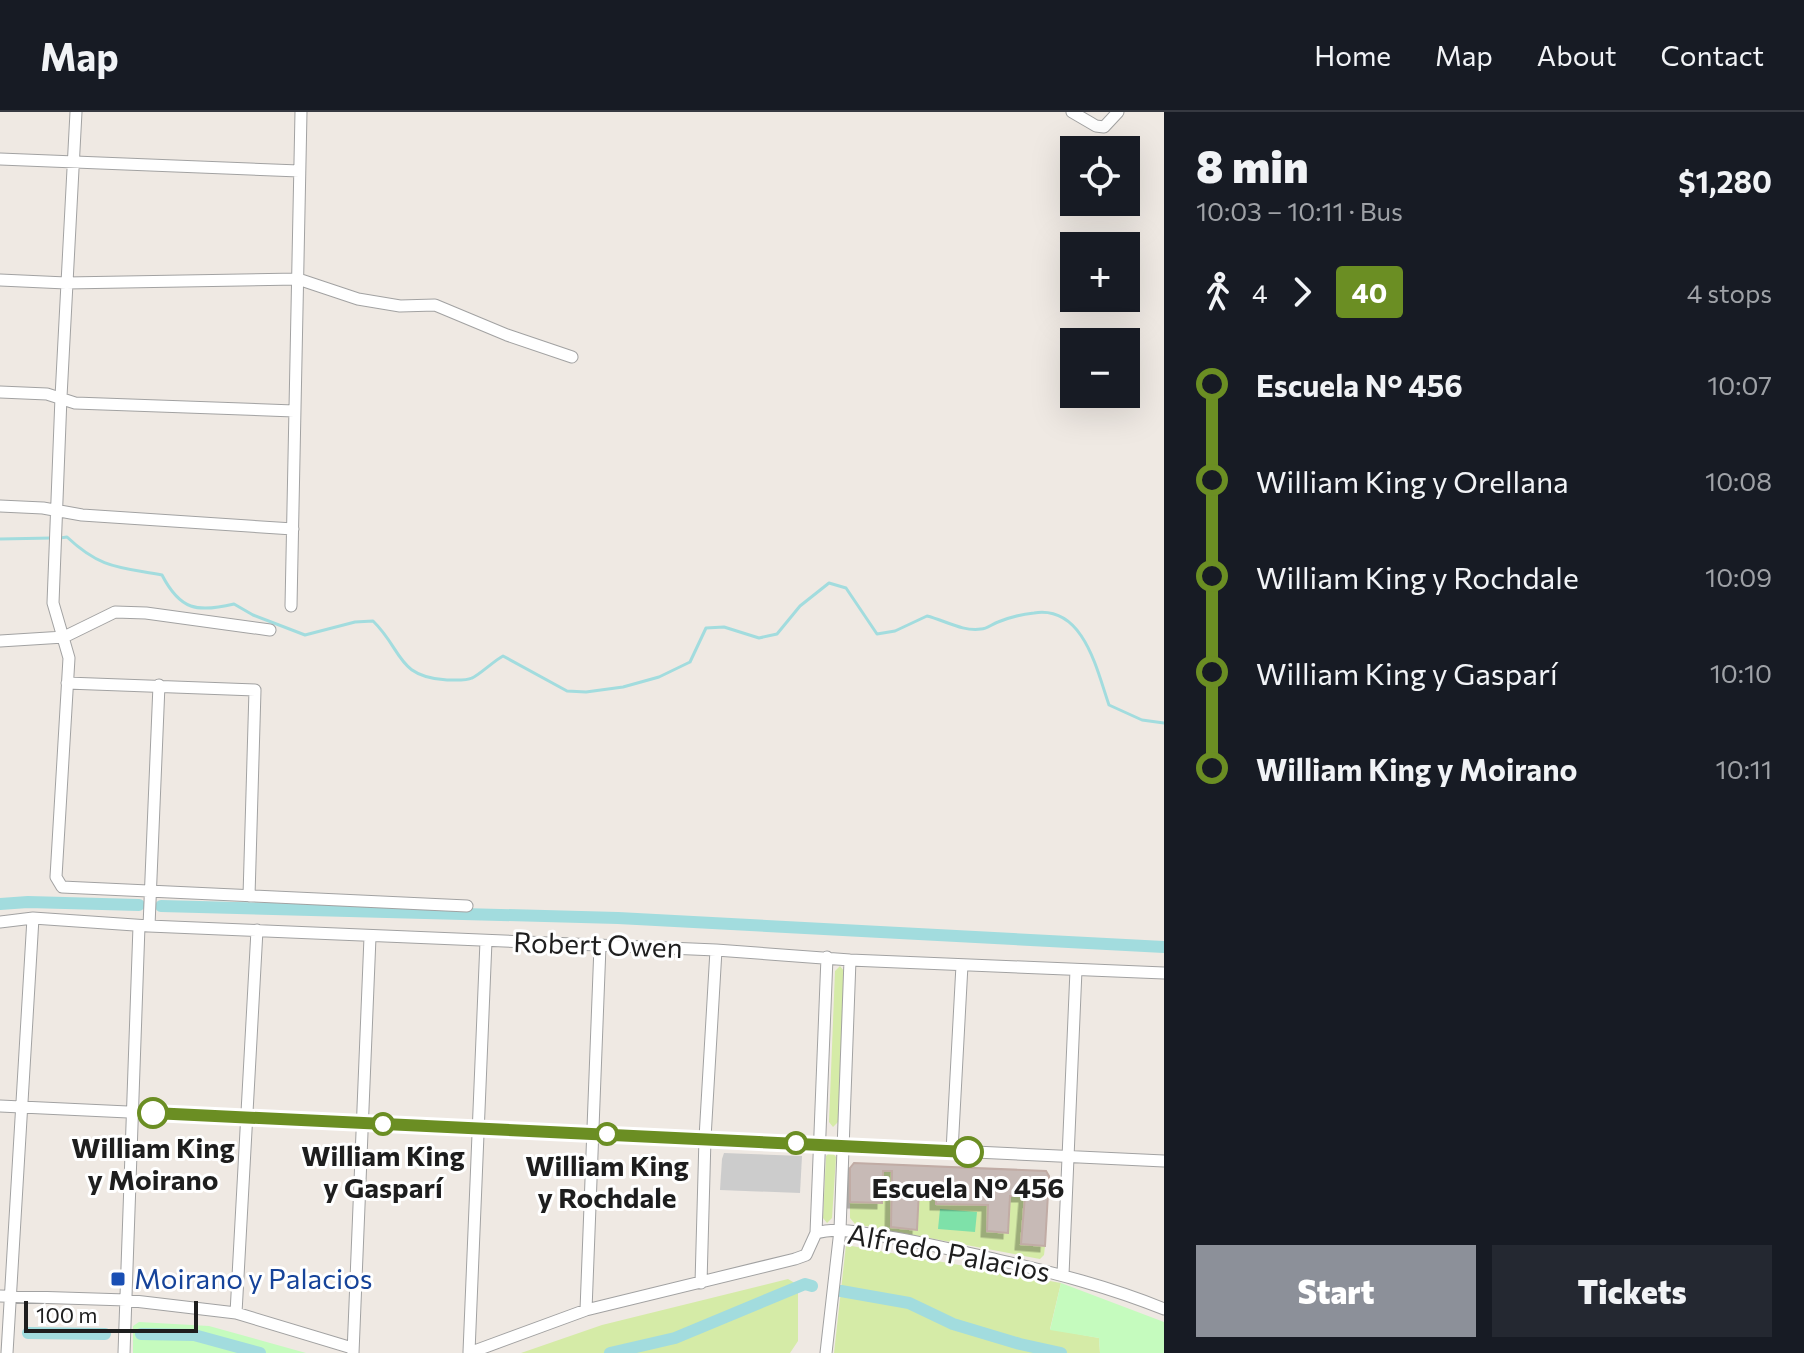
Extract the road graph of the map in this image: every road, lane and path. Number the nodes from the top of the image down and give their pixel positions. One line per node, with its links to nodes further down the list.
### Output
1 (76, 112): 6 (street)
2 (301, 112): 7 (street)
3 (1072, 112): 4 (street)
4 (1118, 112)
5 (0, 159): 6 (street)
6 (74, 160): 7 (street); 10 (street)
7 (299, 171): 8 (street)
8 (298, 279): 10 (street); 11 (street); 14 (street)
9 (0, 280): 10 (street)
10 (66, 283): 13 (street)
11 (572, 357)
12 (0, 392): 13 (street)
13 (61, 397): 14 (street); 16 (street)
14 (294, 411): 17 (street)
15 (0, 506): 16 (street)
16 (57, 516): 17 (street); 20 (street)
17 (293, 529): 18 (street)
18 (291, 606)
19 (270, 630): 20 (street)
20 (64, 637): 21 (street); 22 (street)
21 (0, 641)
22 (67, 683): 23 (street); 24 (street)
23 (159, 685): 24 (street); 25 (street)
24 (151, 892): 25 (street); 29 (street)
25 (249, 896): 26 (street)
26 (467, 906)
27 (33, 918): 28 (street, Robert Owen); 29 (street, Robert Owen); 41 (street)
28 (0, 922)
29 (144, 926): 30 (street, Robert Owen); 42 (street)
30 (257, 930): 31 (street, Robert Owen); 43 (street)
31 (370, 937): 32 (street, Robert Owen); 44 (street)
32 (486, 941): 33 (street, Robert Owen); 45 (street)
33 (600, 946): 34 (street, Robert Owen); 46 (street)
34 (716, 950): 35 (street, Robert Owen); 47 (street)
35 (827, 957): 36 (street, Robert Owen); 48 (street)
36 (850, 960): 37 (street, Robert Owen); 49 (street)
37 (962, 965): 38 (street, Robert Owen); 50 (street)
38 (1076, 970): 39 (street, Robert Owen); 51 (street)
39 (1164, 973)
40 (0, 1106): 41 (street)
41 (23, 1108): 42 (street); 57 (street)
42 (134, 1112): 43 (street); 58 (street)
43 (247, 1117): 44 (street); 61 (street)
44 (362, 1123): 45 (street); 62 (street)
45 (477, 1129): 46 (street); 65 (street)
46 (592, 1133): 47 (street); 60 (street)
47 (705, 1138): 48 (street); 56 (street)
48 (819, 1144): 49 (street); 54 (street)
49 (843, 1146): 50 (street); 53 (street)
50 (952, 1151): 51 (street)
51 (1068, 1157): 52 (street); 55 (street)
52 (1164, 1161)
53 (840, 1230): 54 (street, Alfredo Palacios); 55 (street, Alfredo Palacios); 66 (street)
54 (816, 1233): 56 (street, Alfredo Palacios)
55 (1063, 1275): 59 (street, Alfredo Palacios)
56 (701, 1283): 60 (street, Alfredo Palacios)
57 (5, 1296): 58 (street); 63 (street)
58 (126, 1300): 61 (street); 64 (street)
59 (1164, 1309)
60 (586, 1310): 65 (street, Alfredo Palacios)
61 (236, 1313): 62 (street)
62 (352, 1350)
63 (7, 1353)
64 (124, 1353)
65 (469, 1353)
66 (826, 1353)

